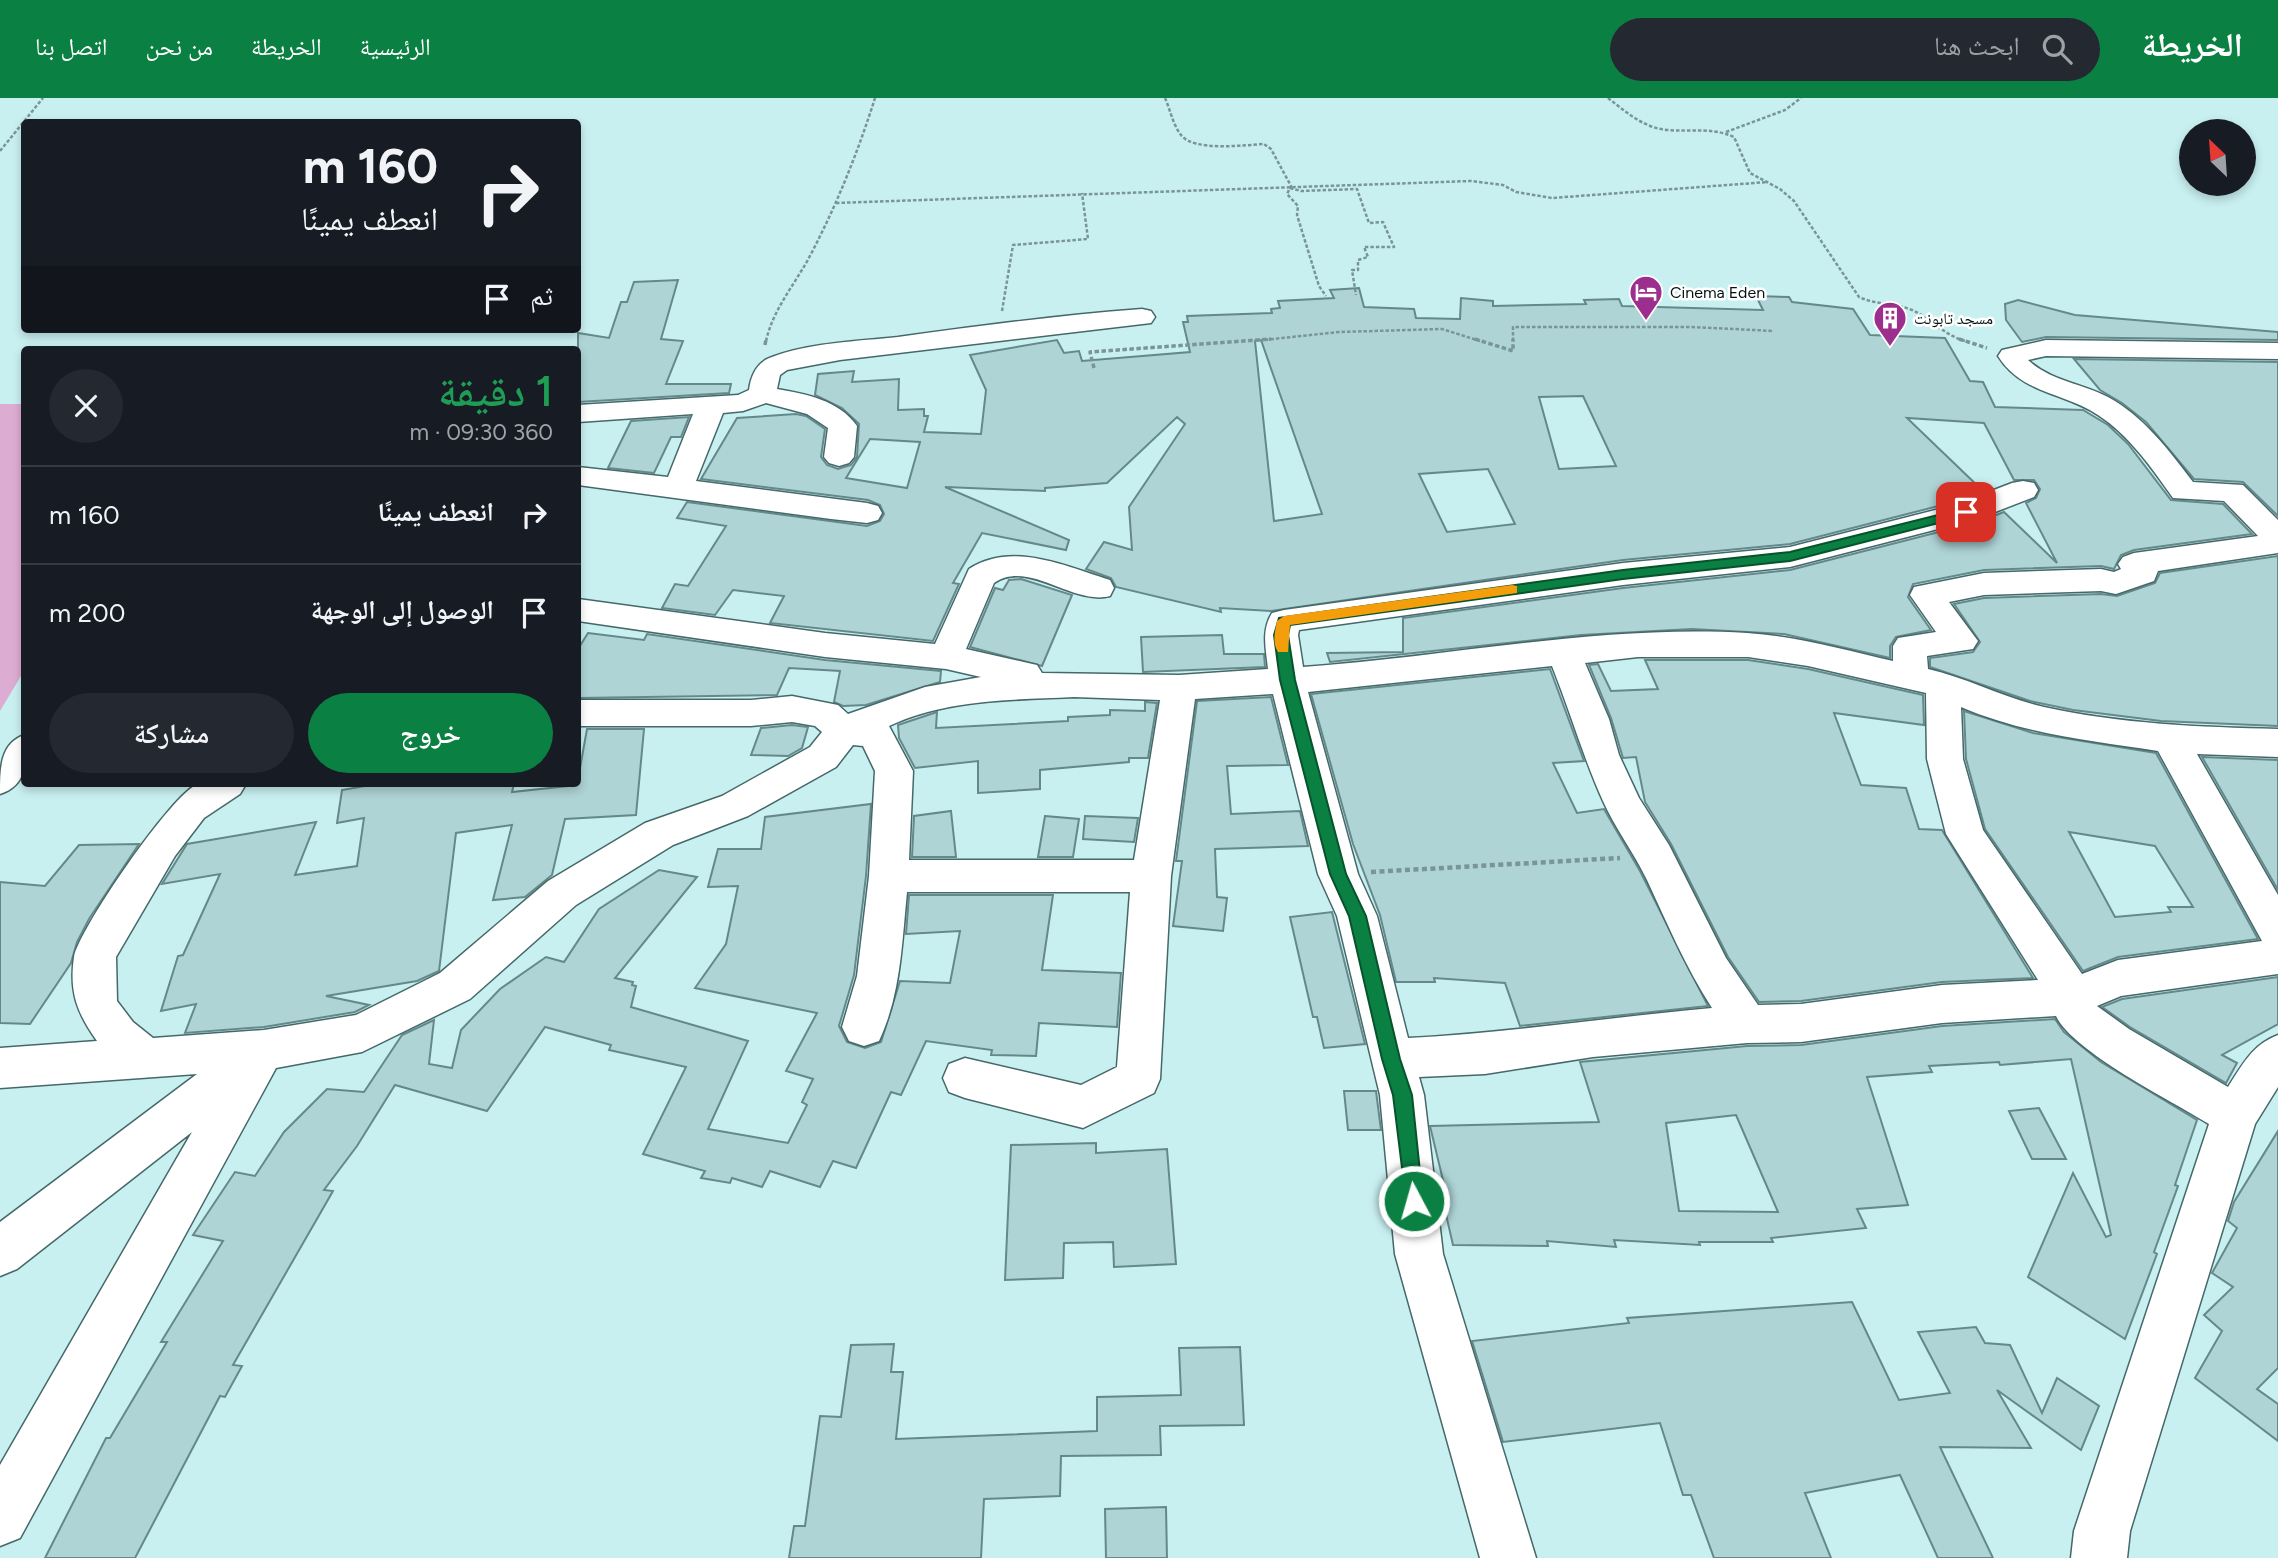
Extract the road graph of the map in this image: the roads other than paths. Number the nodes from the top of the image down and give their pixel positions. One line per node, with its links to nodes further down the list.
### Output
1 (1142, 317): 3 (street)
2 (2278, 351): 11 (street)
3 (766, 382): 4 (street); 6 (street)
4 (711, 406): 5 (street); 8 (street)
5 (581, 413)
6 (839, 457)
7 (581, 476): 8 (street)
8 (678, 489): 10 (street)
9 (2023, 490): 16 (street)
10 (867, 513)
11 (2278, 541): 17 (street)
12 (1098, 588): 15 (street)
13 (581, 610): 15 (street)
14 (1565, 655): 16 (street); 17 (street); 32 (street)
15 (946, 657): 18 (street)
16 (1287, 680): 19 (street); 37 (street)
17 (1927, 681): 22 (street); 31 (street)
18 (1074, 684): 19 (street); 21 (street)
19 (1179, 688): 28 (street)
20 (581, 713): 21 (street)
21 (844, 731): 27 (street); 34 (street)
22 (2171, 739): 23 (street); 29 (street)
23 (2278, 743)
24 (21, 753): 25 (street)
25 (0, 780)
26 (222, 787): 36 (street)
27 (889, 876): 28 (street); 33 (street)
28 (1152, 876): 39 (street)
29 (2278, 932)
30 (2278, 956): 31 (street)
31 (2074, 996): 32 (street); 40 (street)
32 (1747, 1024): 37 (street)
33 (864, 1027)
34 (264, 1050): 36 (street); 41 (street); 42 (street)
35 (2278, 1055): 40 (street)
36 (146, 1059): 38 (street)
37 (1391, 1059): 43 (street)
38 (0, 1068)
39 (965, 1078)
40 (2235, 1115): 44 (street)
41 (0, 1252)
42 (0, 1518)
43 (1508, 1558)
44 (2099, 1558)

